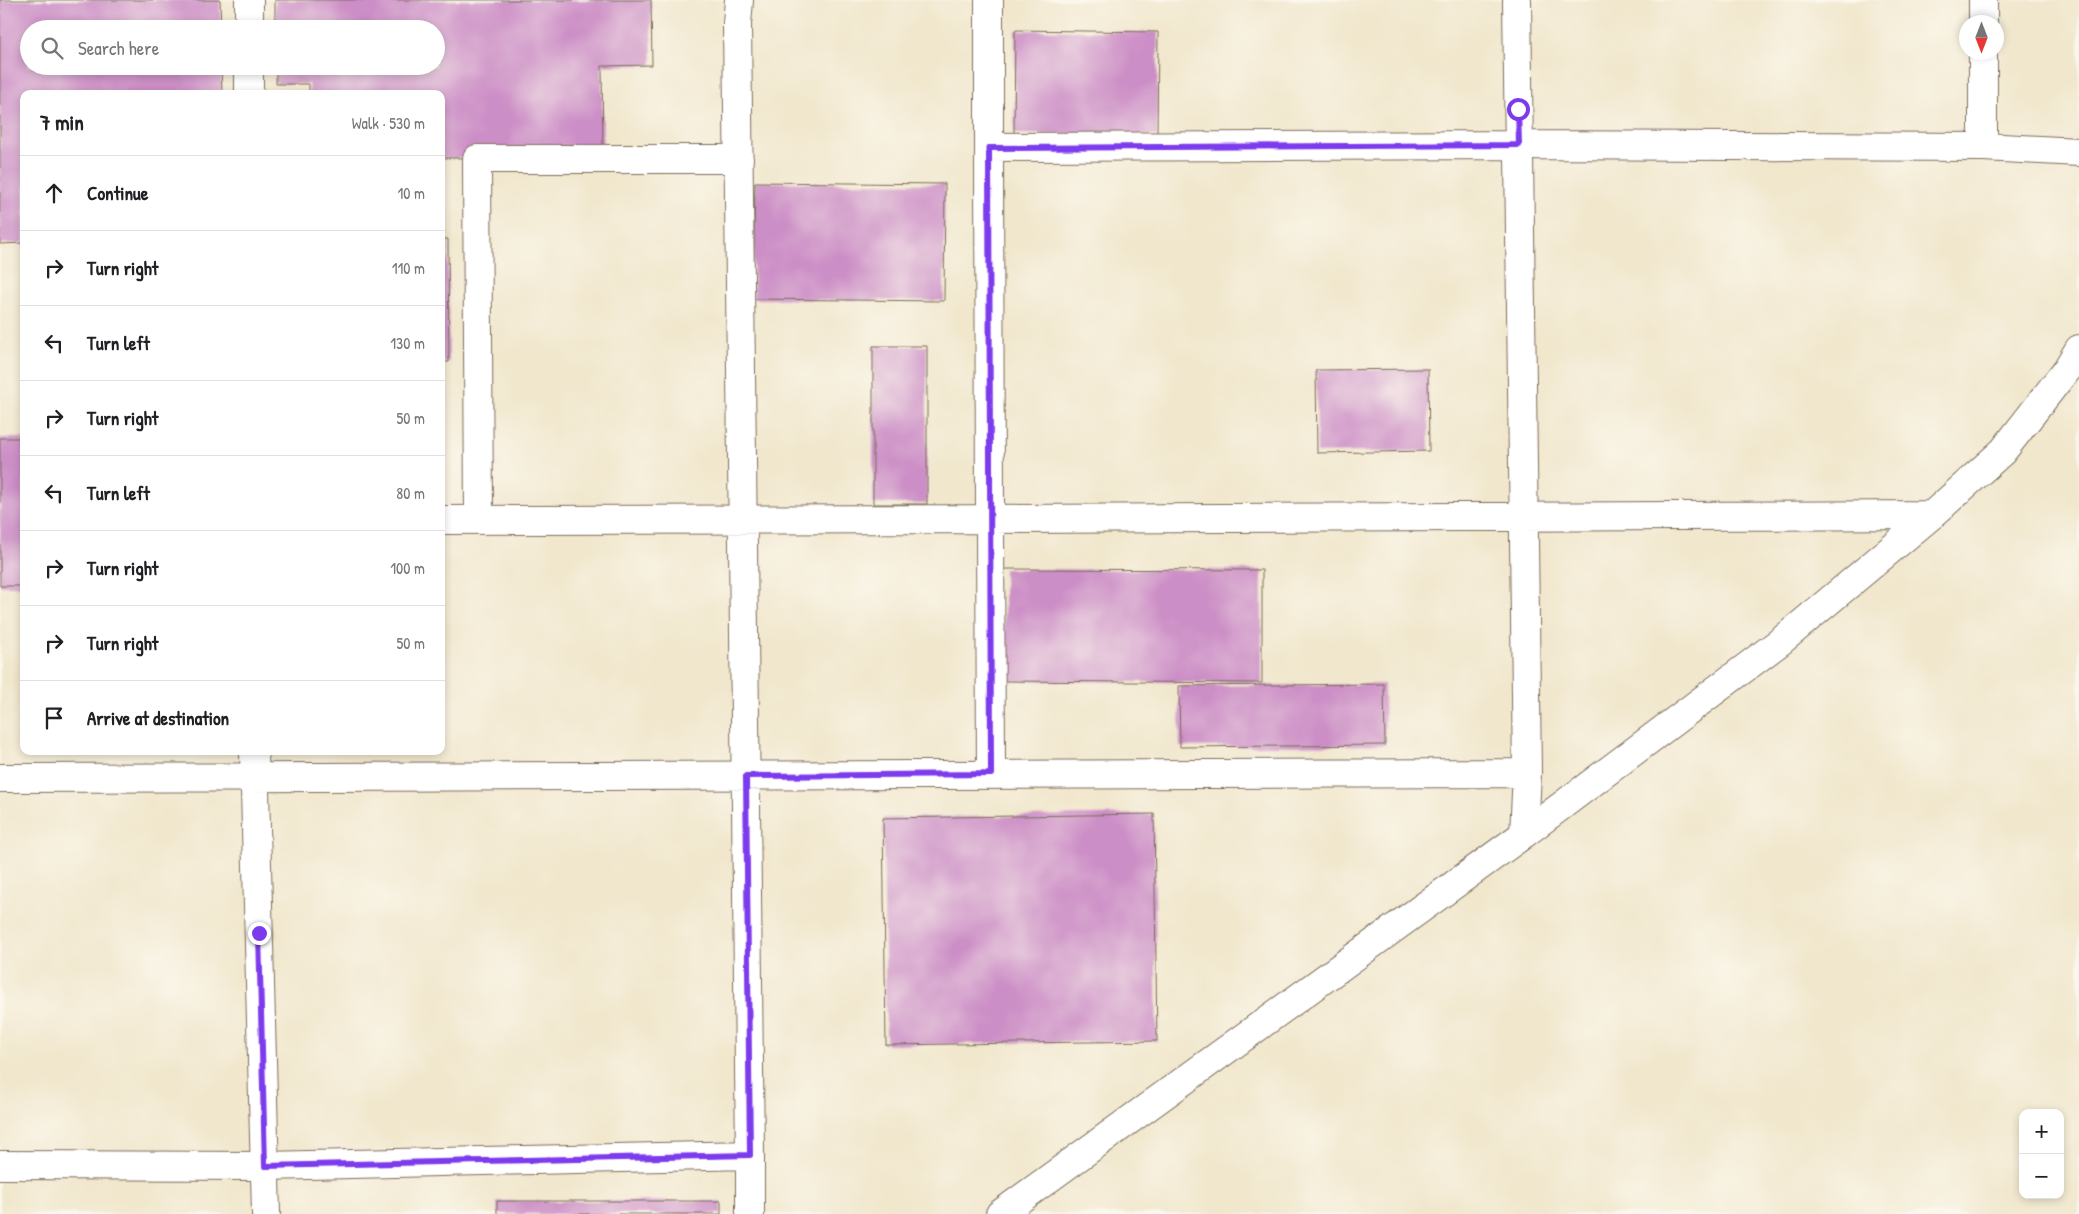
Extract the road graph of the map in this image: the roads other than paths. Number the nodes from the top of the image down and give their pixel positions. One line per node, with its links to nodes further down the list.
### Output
1 (249, 0): 7 (lane)
2 (739, 0): 15 (lane)
3 (989, 0): 12 (lane)
4 (1517, 0): 11 (lane)
5 (1984, 0): 6 (lane)
6 (1983, 15)
7 (249, 20)
8 (1983, 60): 13 (lane)
9 (249, 75): 10 (lane)
10 (249, 90)
11 (1519, 145): 12 (lane); 13 (lane); 18 (lane)
12 (989, 148): 20 (lane)
13 (1983, 148): 14 (lane)
14 (2079, 152)
15 (739, 159): 19 (lane); 22 (lane)
16 (2079, 349): 17 (lane)
17 (1932, 515): 18 (lane); 28 (lane)
18 (1523, 516): 20 (lane); 24 (lane)
19 (743, 519): 20 (lane); 22 (lane); 26 (lane)
20 (990, 519): 25 (lane)
21 (445, 520): 22 (lane)
22 (479, 520)
23 (255, 764): 26 (lane); 27 (lane); 31 (lane)
24 (1527, 773): 25 (lane); 28 (lane)
25 (991, 774): 26 (lane)
26 (746, 776): 29 (lane)
27 (0, 778)
28 (1524, 834): 34 (lane)
29 (750, 1155): 31 (lane); 33 (lane)
30 (0, 1165): 31 (lane)
31 (265, 1166): 32 (lane)
32 (266, 1214)
33 (750, 1214)
34 (1000, 1214)

